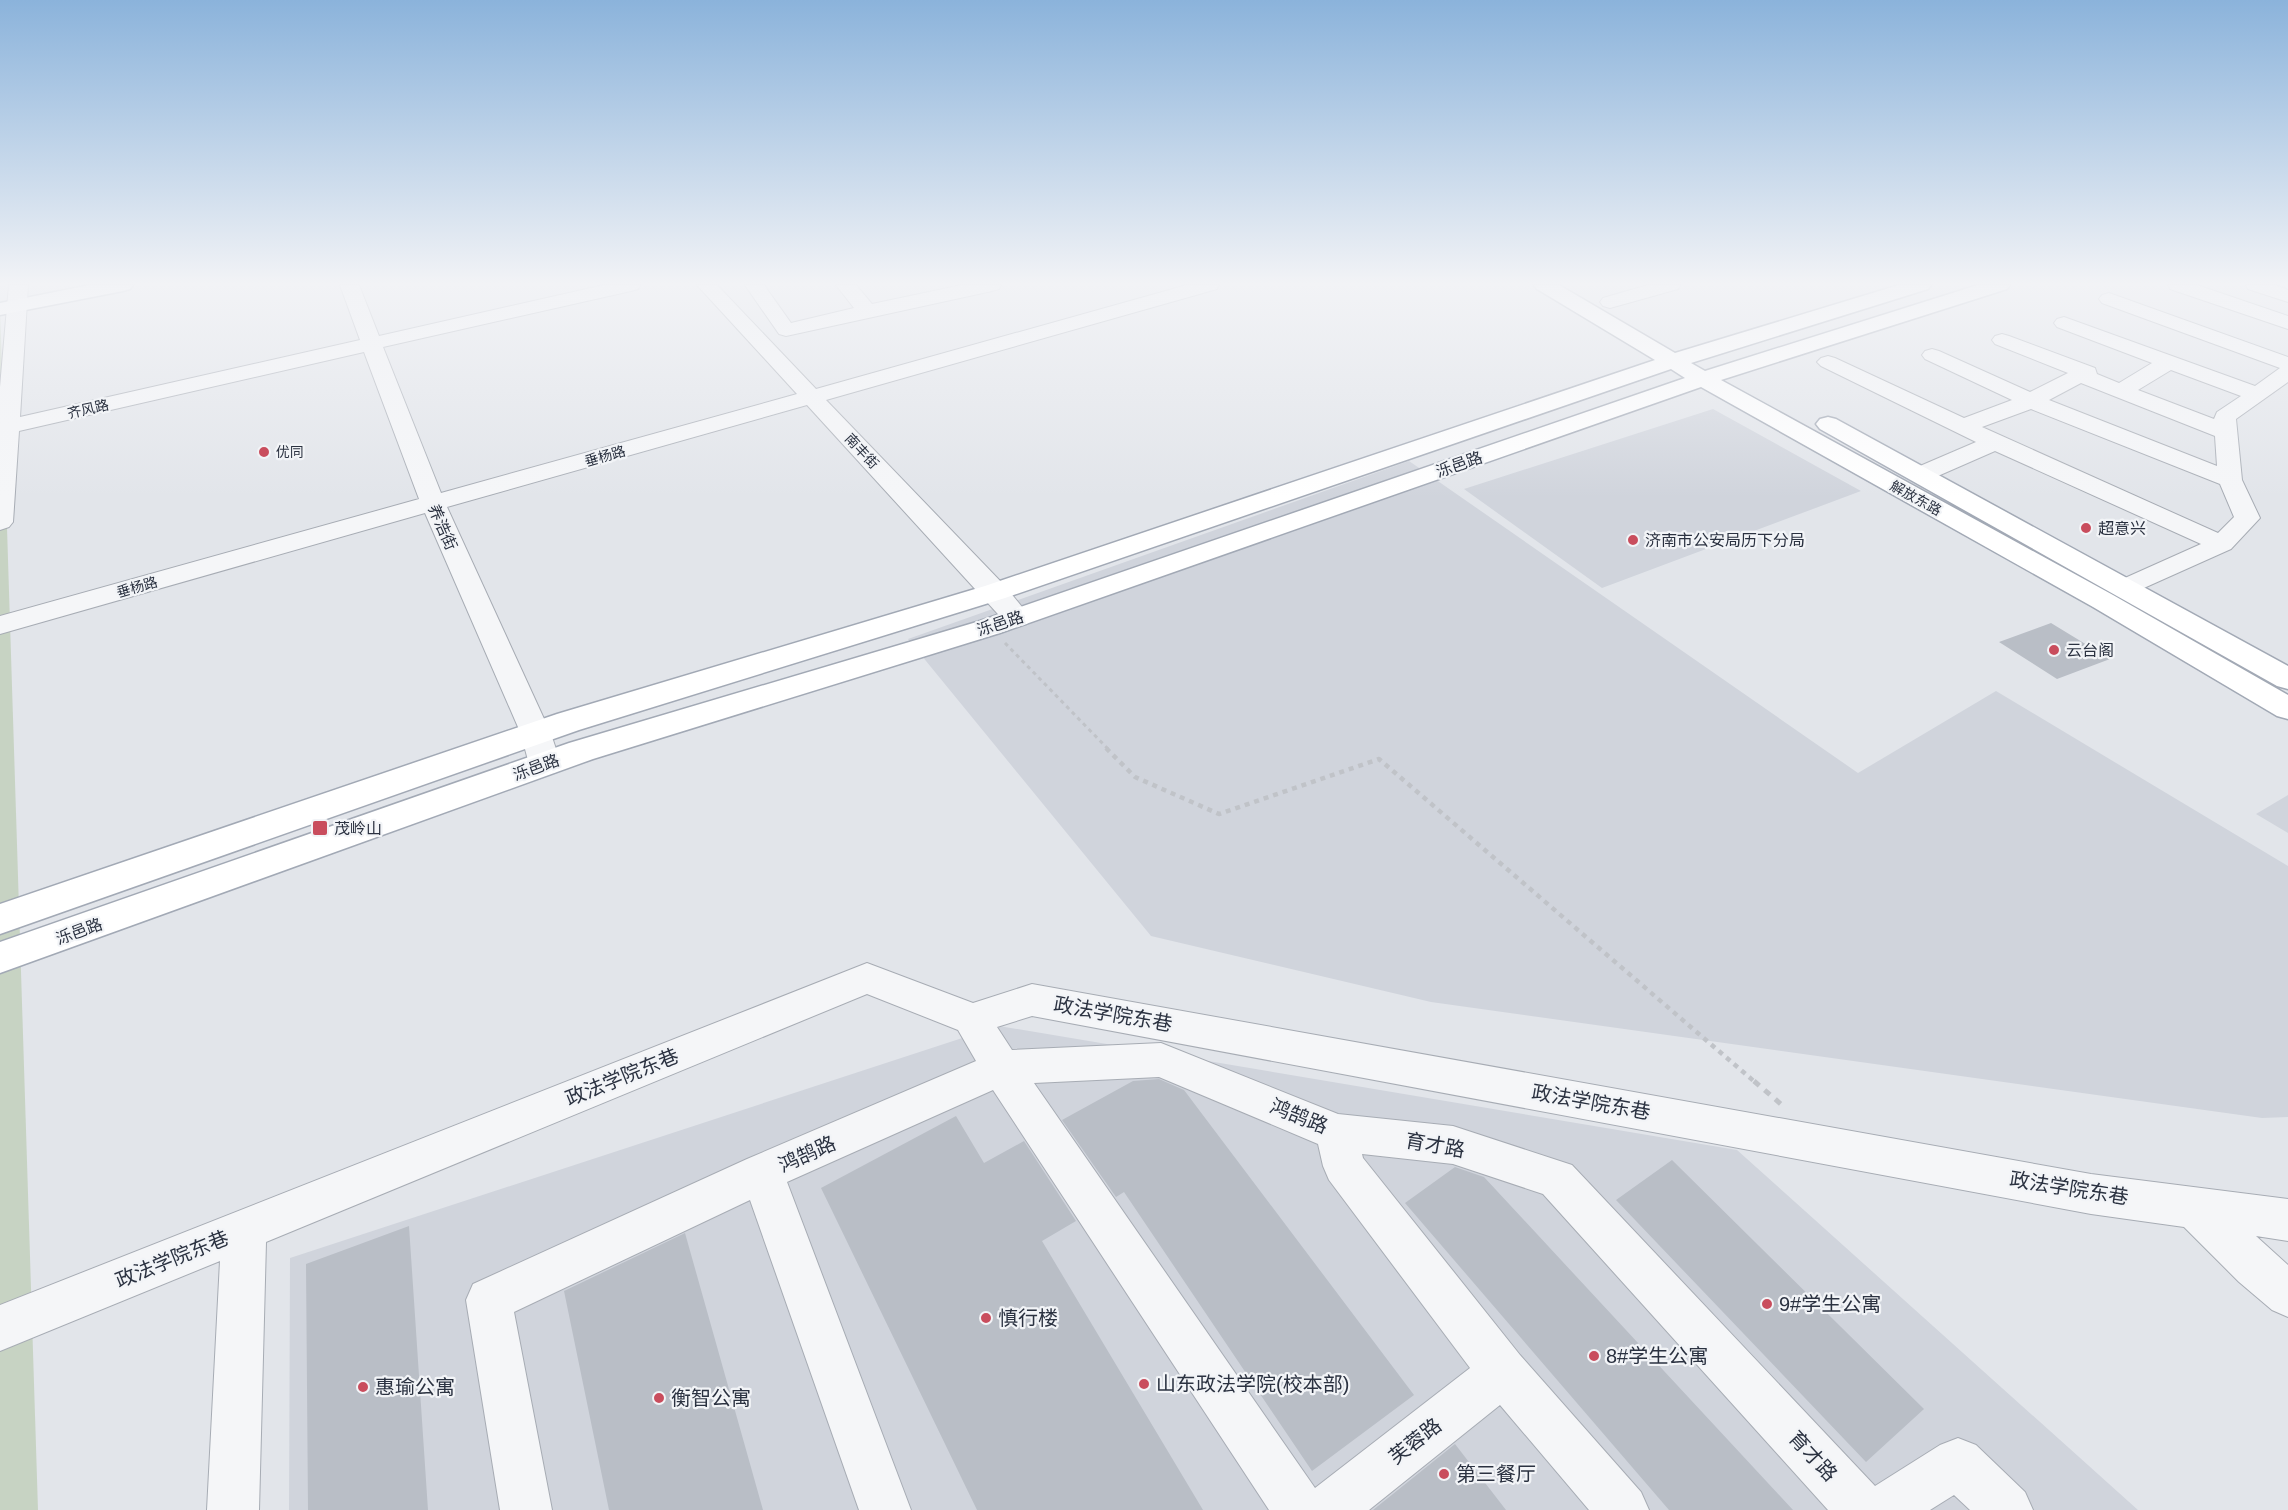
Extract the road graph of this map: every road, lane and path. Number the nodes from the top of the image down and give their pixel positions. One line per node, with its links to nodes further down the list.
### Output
1 (8, 355): 27 (street)
2 (324, 355): 27 (street, 齐风路)
3 (374, 355): 32 (street, 养浩街)
4 (772, 355): 24 (street, 南丰街)
5 (962, 355): 24 (street, 垂杨路)
6 (1664, 355): 14 (main road)
7 (1686, 355): 18 (main road, 解放东路)
8 (1730, 355): 18 (main road, 泺邑路)
9 (1782, 355): 19 (main road, 泺邑路)
10 (1933, 355): 25 (street)
11 (2043, 355): 21 (street)
12 (2151, 355): 16 (street)
13 (2265, 355): 17 (street)
14 (1673, 361): 18 (main road, 泺邑路); 36 (main road, 泺邑路)
15 (1828, 362): 26 (street)
16 (2169, 362): 22 (street); 23 (street)
17 (2288, 364)
18 (1701, 366): 19 (main road, 泺邑路); 37 (main road, 泺邑路); 40 (main road, 解放东路)
19 (1731, 372): 30 (main road, 解放东路)
20 (2288, 372): 23 (street)
21 (2080, 375): 22 (street); 25 (street)
22 (2120, 391): 28 (street)
23 (2258, 394): 28 (street)
24 (812, 398): 32 (street, 垂杨路); 36 (street, 南丰街)
25 (2031, 401): 26 (street); 31 (street)
26 (1964, 426): 29 (street)
27 (4, 428): 33 (street)
28 (2226, 432): 31 (street)
29 (1995, 442): 30 (street); 34 (street)
30 (1922, 474): 35 (main road, 解放东路)
31 (2230, 480): 34 (street)
32 (433, 504): 38 (street, 垂杨路); 41 (street, 养浩街)
33 (0, 522)
34 (2222, 543): 35 (street)
35 (2126, 588): 39 (main road, 解放东路)
36 (995, 592): 37 (street, 南丰街); 41 (main road, 泺邑路)
37 (1003, 622): 42 (main road, 泺邑路); 47 (path)
38 (0, 625)
39 (2288, 679)
40 (2288, 709)
41 (536, 734): 42 (street, 养浩街); 43 (main road, 泺邑路)
42 (545, 764): 44 (main road, 泺邑路)
43 (0, 919)
44 (0, 958)
45 (972, 1019): 46 (street); 50 (street, 政法学院东巷); 52 (street, 政法学院东巷)
46 (1001, 1068): 48 (street, 鸿鹄路); 49 (street, 鸿鹄路); 59 (street)
47 (1745, 1073)
48 (1337, 1132): 55 (street); 62 (street, 育才路)
49 (762, 1173): 57 (street, 鸿鹄路); 58 (street)
50 (2195, 1208): 51 (street, 政法学院东巷); 53 (street)
51 (2288, 1220)
52 (244, 1230): 54 (street, 政法学院东巷); 56 (street)
53 (2288, 1294)
54 (0, 1328)
55 (1503, 1372): 60 (street, 芙蓉路); 61 (street)
56 (233, 1510)
57 (526, 1510)
58 (885, 1510)
59 (1299, 1510)
60 (1328, 1510)
61 (1623, 1510)
62 (1863, 1510)
63 (1884, 1510): 64 (street)
64 (2007, 1510)

